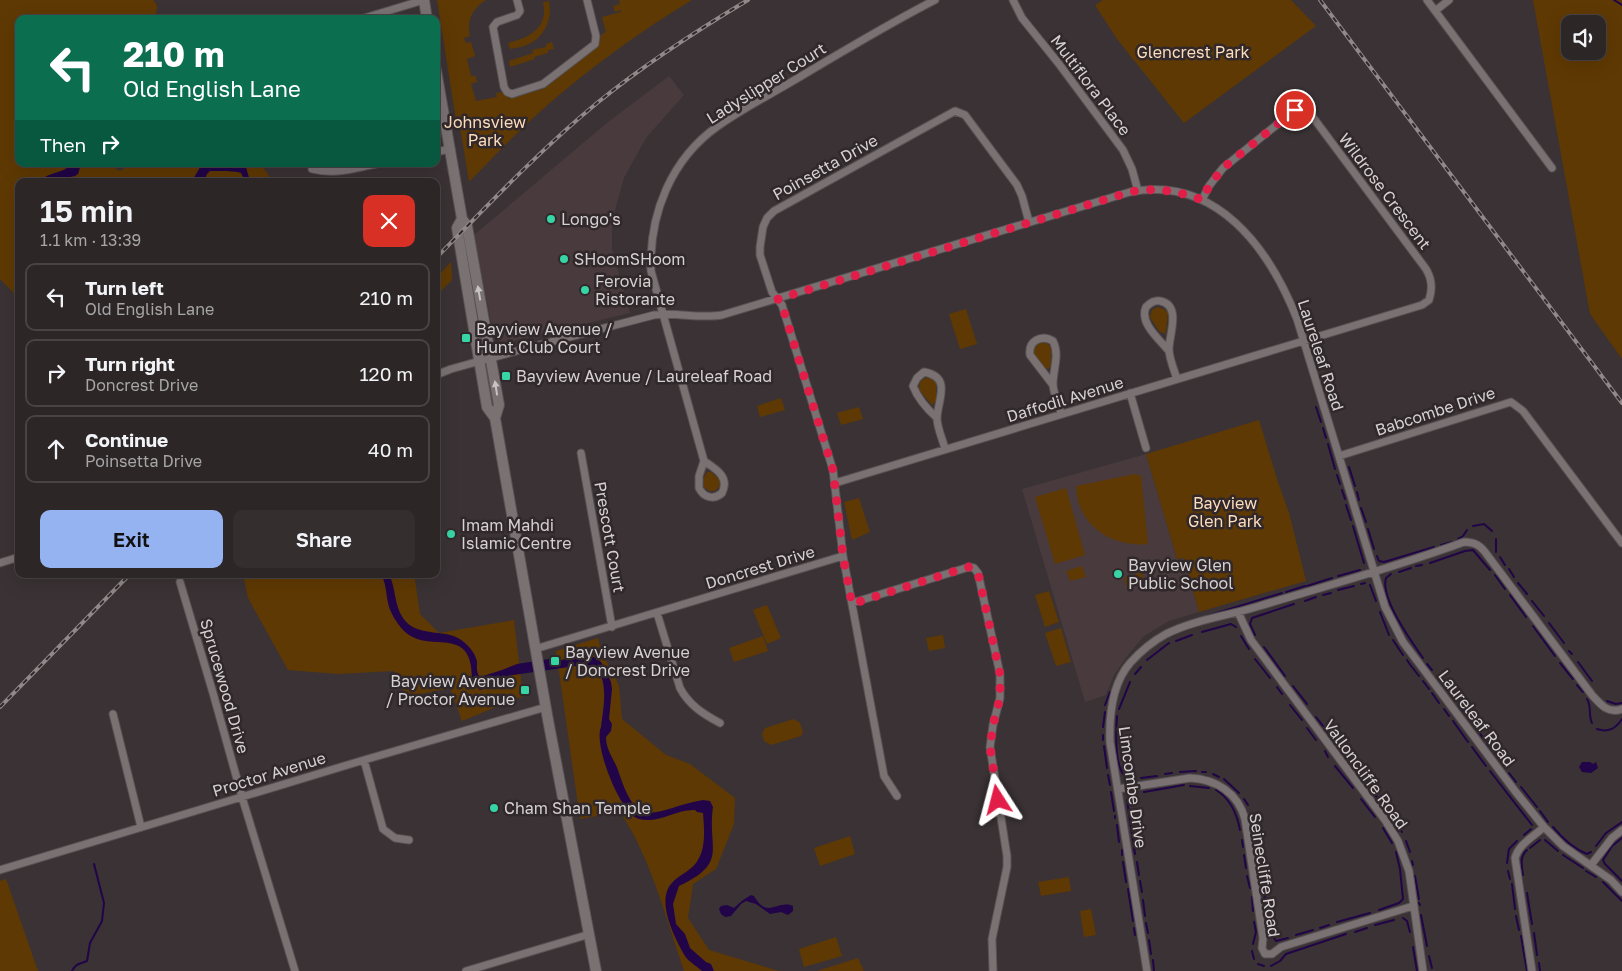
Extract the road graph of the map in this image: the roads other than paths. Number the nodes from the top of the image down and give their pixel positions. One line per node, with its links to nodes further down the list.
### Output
1 (424, 0): 9 (street); 10 (main road)
2 (517, 0): 3 (street)
3 (587, 0)
4 (935, 0): 22 (street, Ladyslipper Court)
5 (1013, 0): 17 (street, Multiflora Place)
6 (1427, 0): 8 (street)
7 (1449, 0): 8 (street)
8 (1435, 11): 15 (street)
9 (375, 15)
10 (426, 15)
11 (440, 93): 12 (main road)
12 (450, 149): 13 (street); 19 (main road)
13 (440, 151)
14 (361, 167): 16 (street)
15 (1552, 168)
16 (312, 169)
17 (1138, 191): 18 (street, Laureleaf Road); 20 (street, Laureleaf Road)
18 (1202, 200): 23 (street, Laureleaf Road); 23 (street, Wildrose Crescent)
19 (462, 219): 25 (main road, one-way to 19); 26 (main road)
20 (1029, 222): 21 (street, Laureleaf Road); 21 (street, Poinsetta Drive)
21 (778, 299): 22 (street, Laureleaf Road); 39 (street, Poinsetta Drive)
22 (662, 314): 25 (street, Laureleaf Road); 38 (street, Ladyslipper Court)
23 (1303, 341): 28 (street, Daffodil Avenue); 37 (street, Laureleaf Road)
24 (1168, 350): 24 (street); 28 (street)
25 (491, 358): 26 (street, Laureleaf Road); 32 (main road, one-way to 25)
26 (480, 362): 27 (street, Laureleaf Road); 32 (main road)
27 (440, 373)
28 (1176, 379): 30 (street, Daffodil Avenue)
29 (1053, 385): 29 (street); 31 (street)
30 (1130, 393): 31 (street, Daffodil Avenue); 34 (street)
31 (1061, 414): 35 (street, Daffodil Avenue)
32 (495, 418): 50 (main road)
33 (937, 418): 33 (street); 35 (street)
34 (1146, 448)
35 (945, 449): 39 (street, Daffodil Avenue)
36 (581, 453): 49 (street, Prescott Court)
37 (1339, 456): 40 (street, Babcombe Drive); 44 (street, Laureleaf Road)
38 (704, 461): 38 (street, Ladyslipper Court)
39 (835, 483): 41 (street, Poinsetta Drive)
40 (1622, 543)
41 (843, 556): 46 (street); 48 (street, Doncrest Drive)
42 (15, 558): 43 (street)
43 (0, 562)
44 (1374, 572): 47 (street, Limcombe Drive); 52 (street); 60 (street, Laureleaf Road)
45 (180, 582): 58 (street, Sprucewood Drive)
46 (852, 604): 57 (street); 71 (street)
47 (1238, 612): 56 (street, Limcombe Drive); 66 (street, Valloncliffe Road)
48 (657, 613): 49 (street, Doncrest Drive); 54 (street)
49 (612, 627): 50 (street, Doncrest Drive)
50 (536, 652): 51 (main road)
51 (546, 707): 55 (street, Proctor Avenue); 67 (main road)
52 (1622, 709)
53 (113, 714): 59 (street)
54 (720, 722)
55 (364, 760): 58 (street, Proctor Avenue); 62 (street)
56 (1118, 789): 66 (street, Seinecliffe Road); 72 (street, Limcombe Drive)
57 (897, 796)
58 (242, 797): 59 (street, Proctor Avenue); 68 (street, Sprucewood Drive)
59 (141, 827): 64 (street, Proctor Avenue)
60 (1544, 828): 63 (street, Laureleaf Road); 74 (street)
61 (1622, 830): 63 (street)
62 (409, 840)
63 (1590, 865): 65 (street, Laureleaf Road)
64 (0, 870)
65 (1622, 892)
66 (1413, 906): 73 (street, Valloncliffe Road)
67 (590, 934): 69 (street); 70 (main road)
68 (295, 971)
69 (466, 971)
70 (596, 971)
71 (993, 971)
72 (1147, 971)
73 (1423, 971)
74 (1532, 971)

